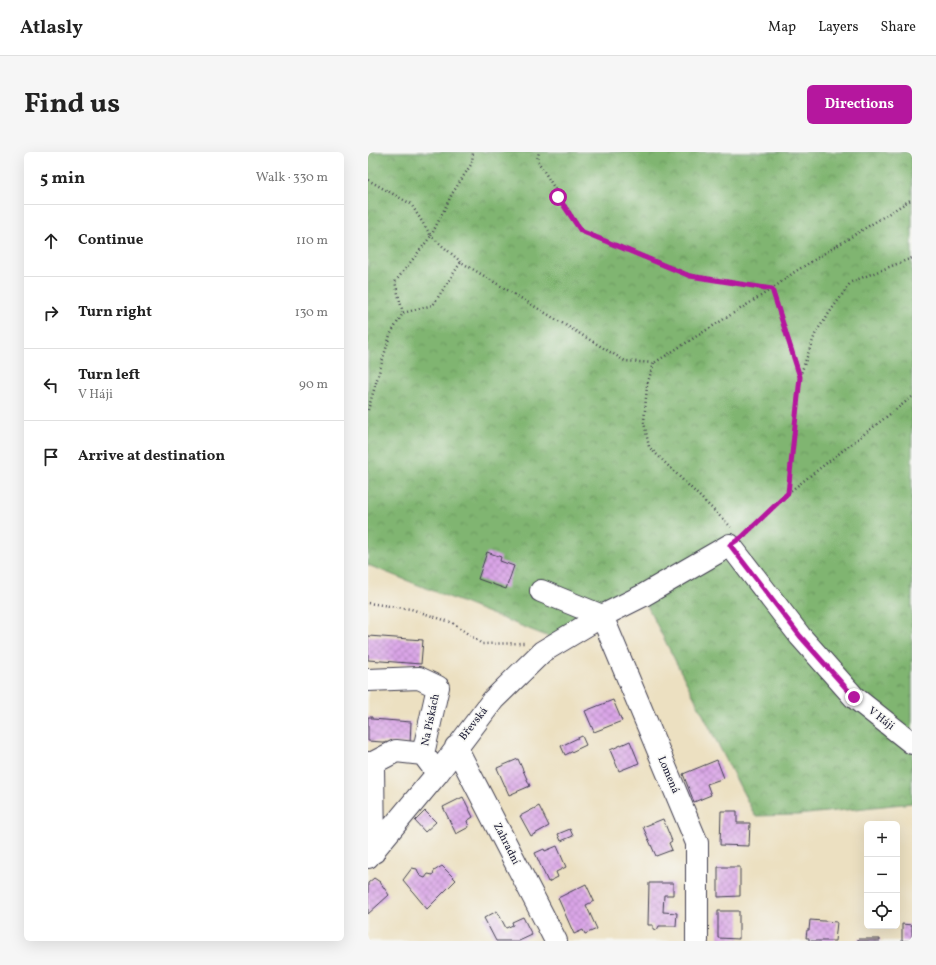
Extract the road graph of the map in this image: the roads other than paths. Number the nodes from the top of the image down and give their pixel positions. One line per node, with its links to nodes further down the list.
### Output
1 (736, 541): 3 (street, Břevská); 5 (street, V Háji)
2 (541, 591): 3 (street)
3 (602, 616): 6 (street, Břevská); 12 (street, Lomená)
4 (368, 680): 7 (street, Na Pískách)
5 (912, 743)
6 (456, 748): 9 (street, Břevská); 11 (street, Zahradní)
7 (423, 754): 8 (street, Na Pískách); 9 (street, Na Pískách)
8 (371, 763): 10 (street, Na Pískách)
9 (437, 774): 10 (street, Břevská)
10 (370, 852)
11 (556, 941)
12 (697, 941)

